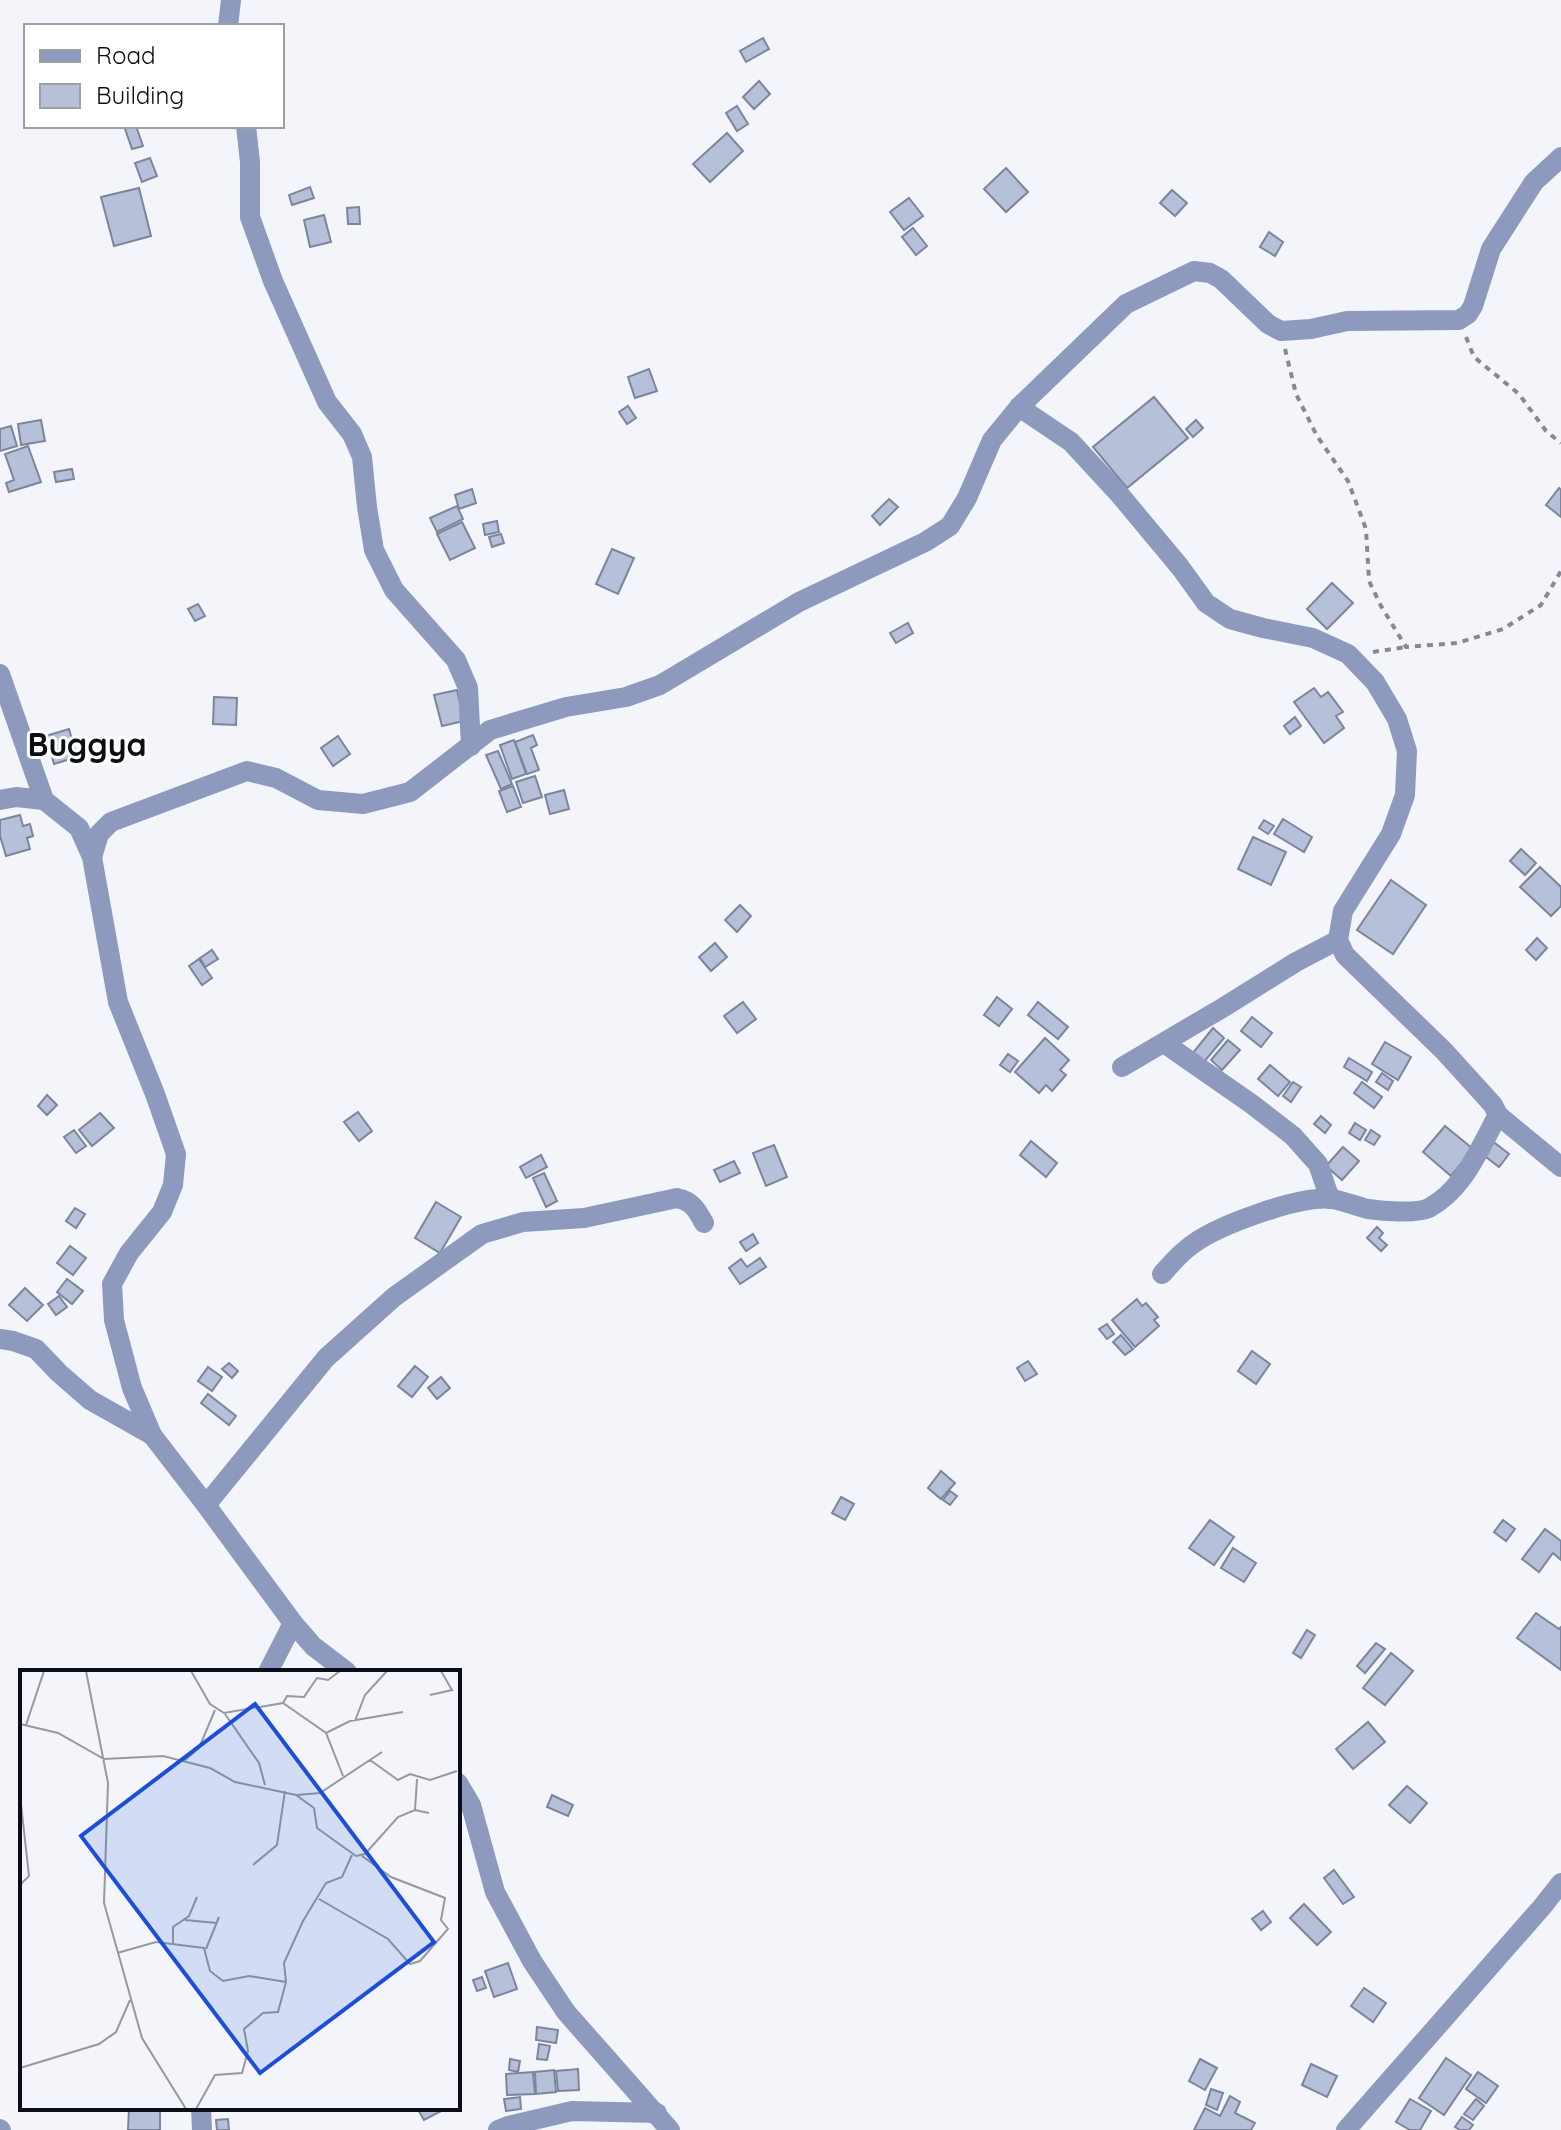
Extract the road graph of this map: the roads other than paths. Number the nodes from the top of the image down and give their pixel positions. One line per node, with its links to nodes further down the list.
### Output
1 (231, 0): 2 (street)
2 (228, 24)
3 (246, 128): 7 (street)
4 (1561, 157): 5 (street)
5 (1019, 407): 7 (street); 11 (street)
6 (0, 674): 9 (street)
7 (471, 746): 10 (street)
8 (0, 800): 9 (street)
9 (44, 800): 10 (street)
10 (92, 857): 20 (street)
11 (1338, 940): 12 (street); 14 (street)
12 (1164, 1043): 13 (street); 16 (street)
13 (1122, 1067)
14 (1498, 1115): 15 (street); 16 (street)
15 (1561, 1167)
16 (1330, 1199): 18 (street)
17 (704, 1223): 21 (street)
18 (1162, 1274)
19 (0, 1339): 20 (street)
20 (152, 1435): 21 (street)
21 (206, 1505): 22 (street)
22 (293, 1623): 23 (street); 24 (street)
23 (269, 1670)
24 (344, 1670)
25 (460, 1786): 28 (street)
26 (1561, 1883): 32 (street)
27 (201, 2110): 29 (street)
28 (657, 2113): 30 (street); 31 (street)
29 (202, 2130)
30 (498, 2130)
31 (670, 2130)
32 (1346, 2130)

